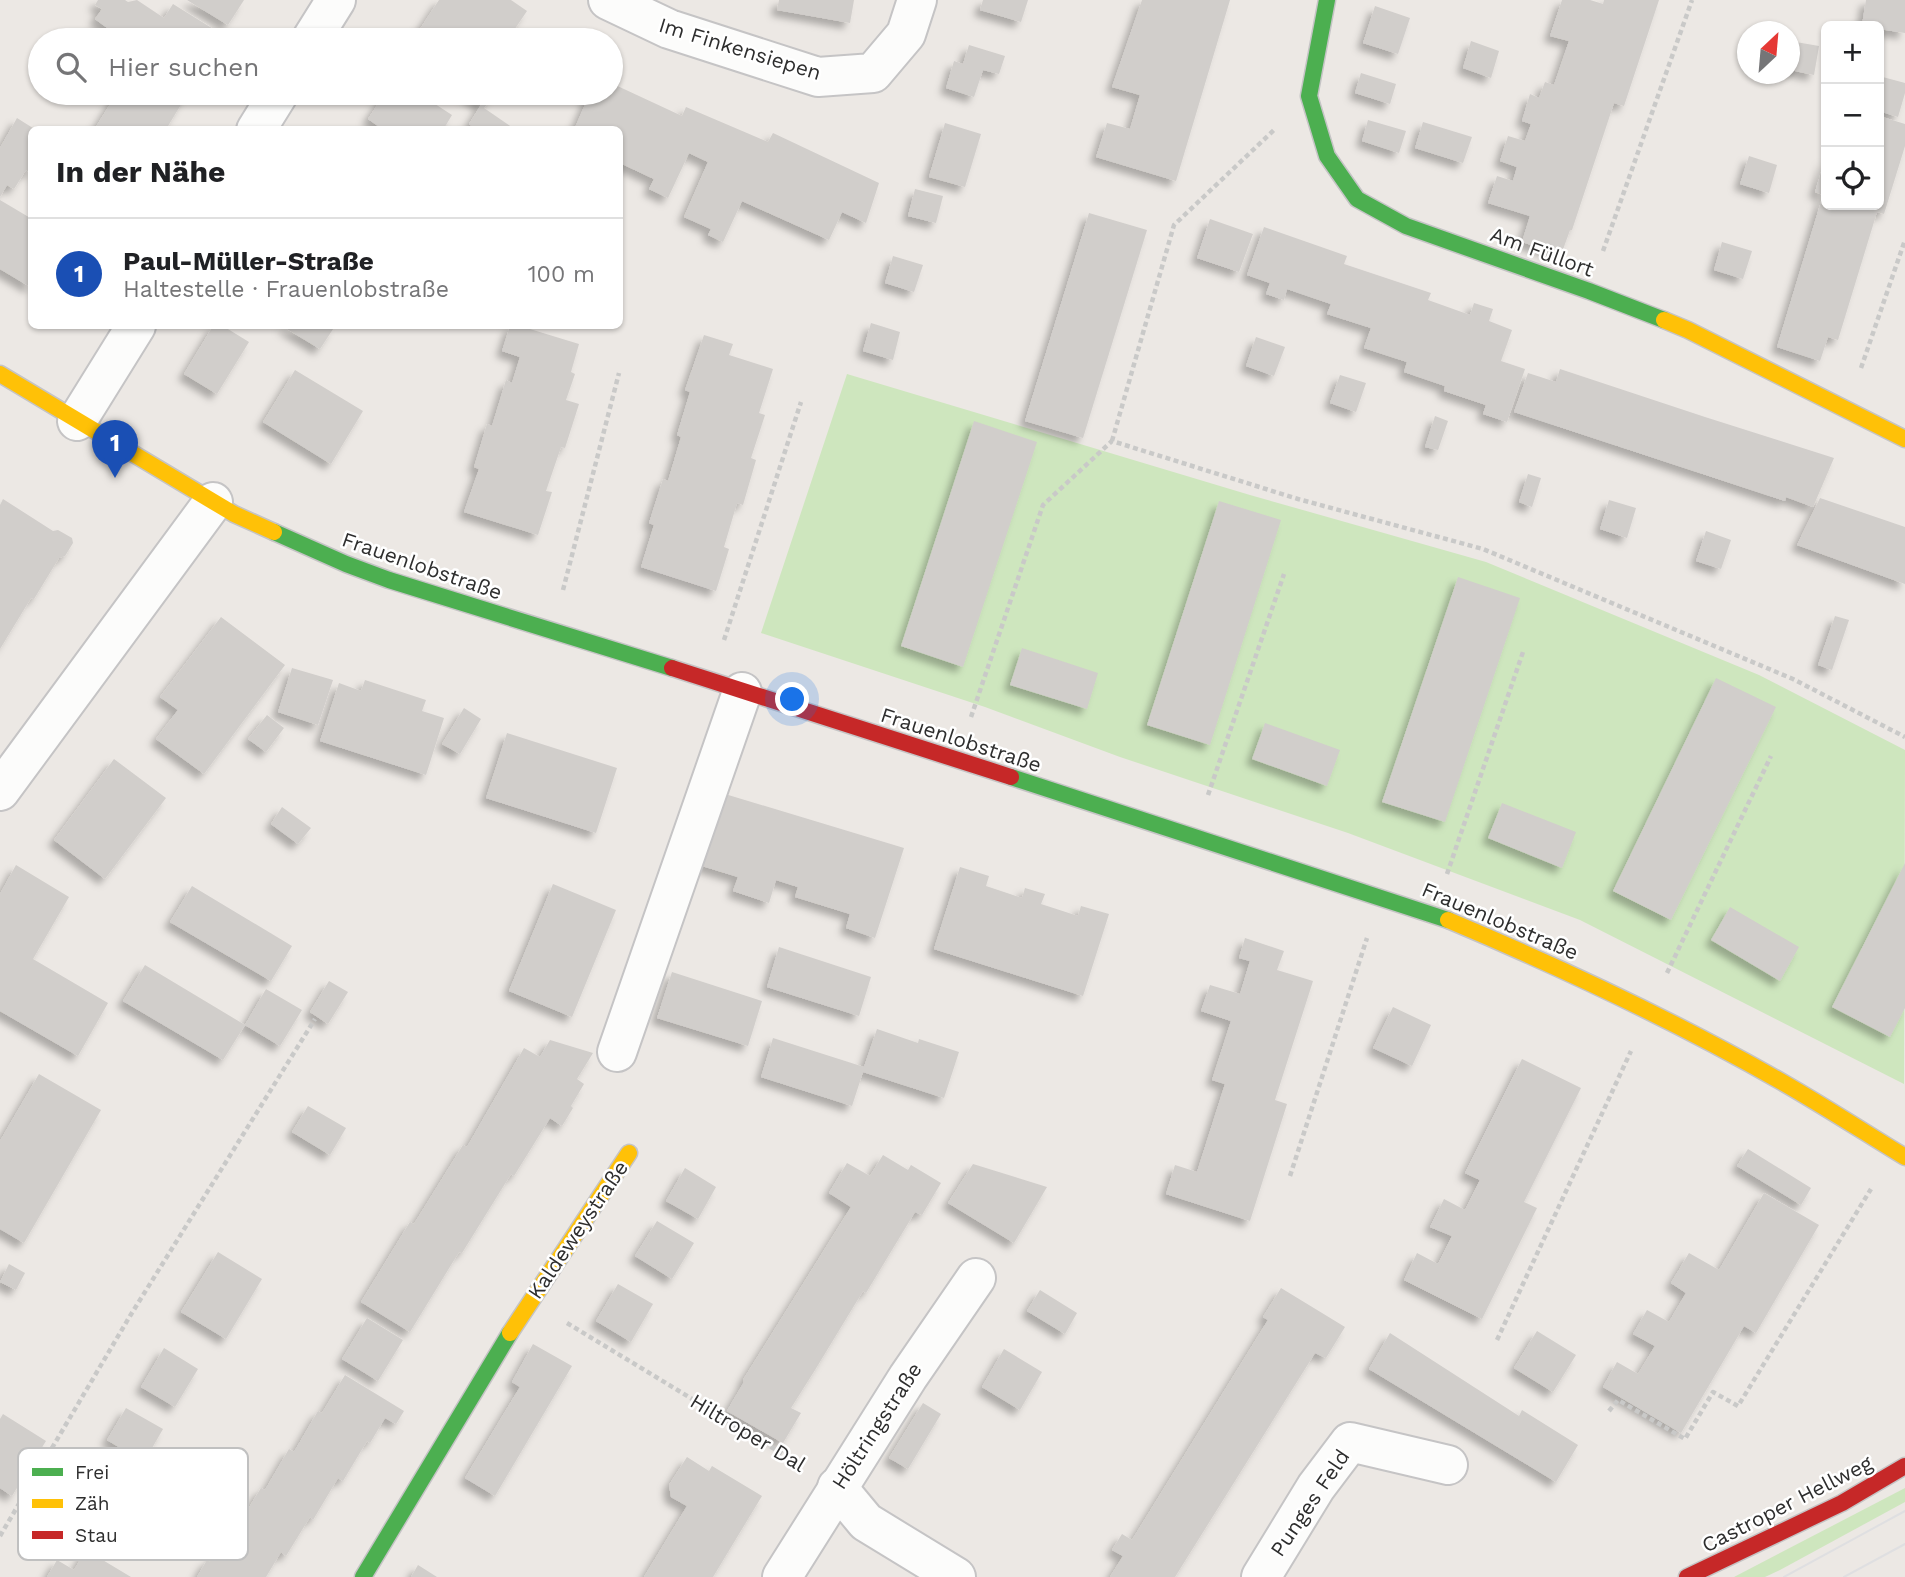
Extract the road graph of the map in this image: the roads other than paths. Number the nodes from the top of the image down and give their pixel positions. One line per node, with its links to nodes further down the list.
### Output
1 (336, 0): 5 (street)
2 (608, 0): 3 (street, Im Finkensiepen)
3 (917, 0)
4 (1327, 0): 11 (street, Am Füllort)
5 (318, 28)
6 (272, 105): 7 (street)
7 (258, 126)
8 (133, 329): 10 (street)
9 (0, 374): 10 (street, Frauenlobstraße)
10 (77, 421): 12 (street, Frauenlobstraße)
11 (1905, 439)
12 (213, 502): 13 (street, Frauenlobstraße); 14 (street)
13 (726, 686): 15 (street); 16 (street, Frauenlobstraße)
14 (0, 790)
15 (617, 1052)
16 (1901, 1147)
17 (629, 1153): 22 (street, Kaldeweystraße)
18 (976, 1278): 21 (street, Höltringstraße)
19 (1448, 1465): 25 (street, Punges Feld)
20 (1905, 1466): 26 (street, Castroper Hellweg)
21 (837, 1487): 23 (street, Höltringstraße); 24 (street)
22 (363, 1577)
23 (782, 1577)
24 (956, 1577)
25 (1261, 1577)
26 (1687, 1577)

